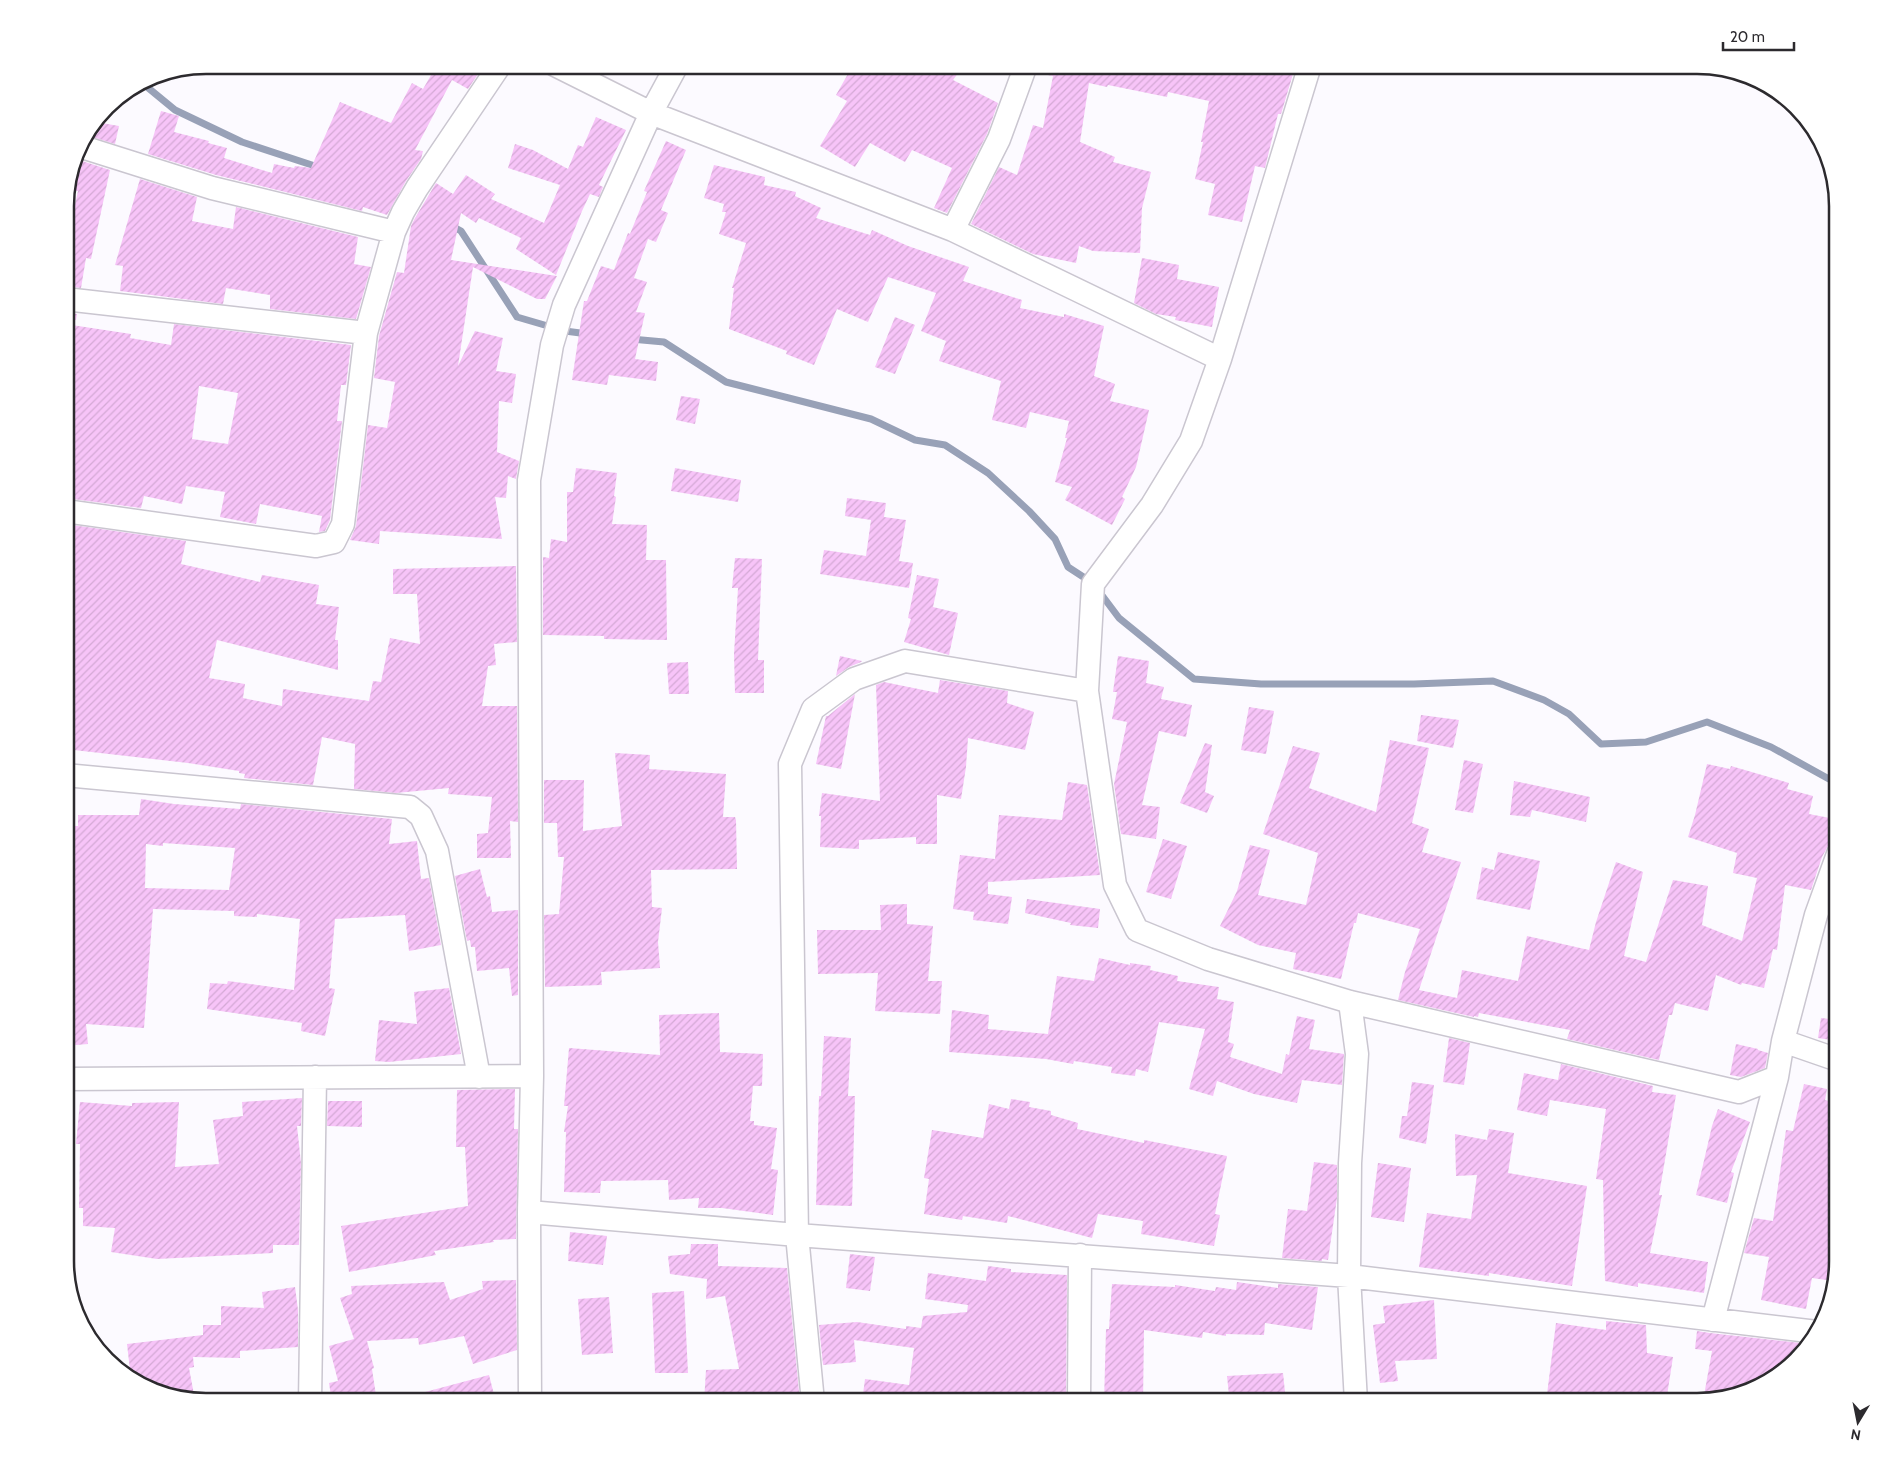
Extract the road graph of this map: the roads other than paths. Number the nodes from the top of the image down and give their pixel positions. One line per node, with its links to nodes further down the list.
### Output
1 (494, 74): 9 (street)
2 (572, 74): 6 (street)
3 (672, 74): 6 (street)
4 (1023, 74): 8 (street)
5 (1307, 74): 12 (street)
6 (650, 113): 8 (street); 20 (street)
7 (86, 148): 9 (street)
8 (953, 230): 12 (street)
9 (394, 232): 11 (street)
10 (74, 300): 11 (street)
11 (366, 332): 13 (street)
12 (1220, 359): 14 (street)
13 (74, 512)
14 (1086, 692): 17 (street); 26 (street)
15 (74, 776): 22 (street)
16 (1829, 879): 18 (street)
17 (1350, 1002): 23 (street); 28 (street)
18 (1782, 1041): 19 (street); 23 (street)
19 (1829, 1057)
20 (532, 1076): 22 (street); 25 (street)
21 (315, 1077): 22 (street); 24 (street); 31 (street)
22 (478, 1077)
23 (1777, 1077): 29 (street)
24 (74, 1079)
25 (529, 1212): 26 (street); 32 (street)
26 (797, 1235): 27 (street); 33 (street)
27 (1080, 1255): 28 (street); 34 (street)
28 (1349, 1276): 29 (street); 35 (street)
29 (1713, 1320): 30 (street)
30 (1809, 1331)
31 (310, 1393)
32 (530, 1393)
33 (813, 1393)
34 (1079, 1393)
35 (1356, 1393)

